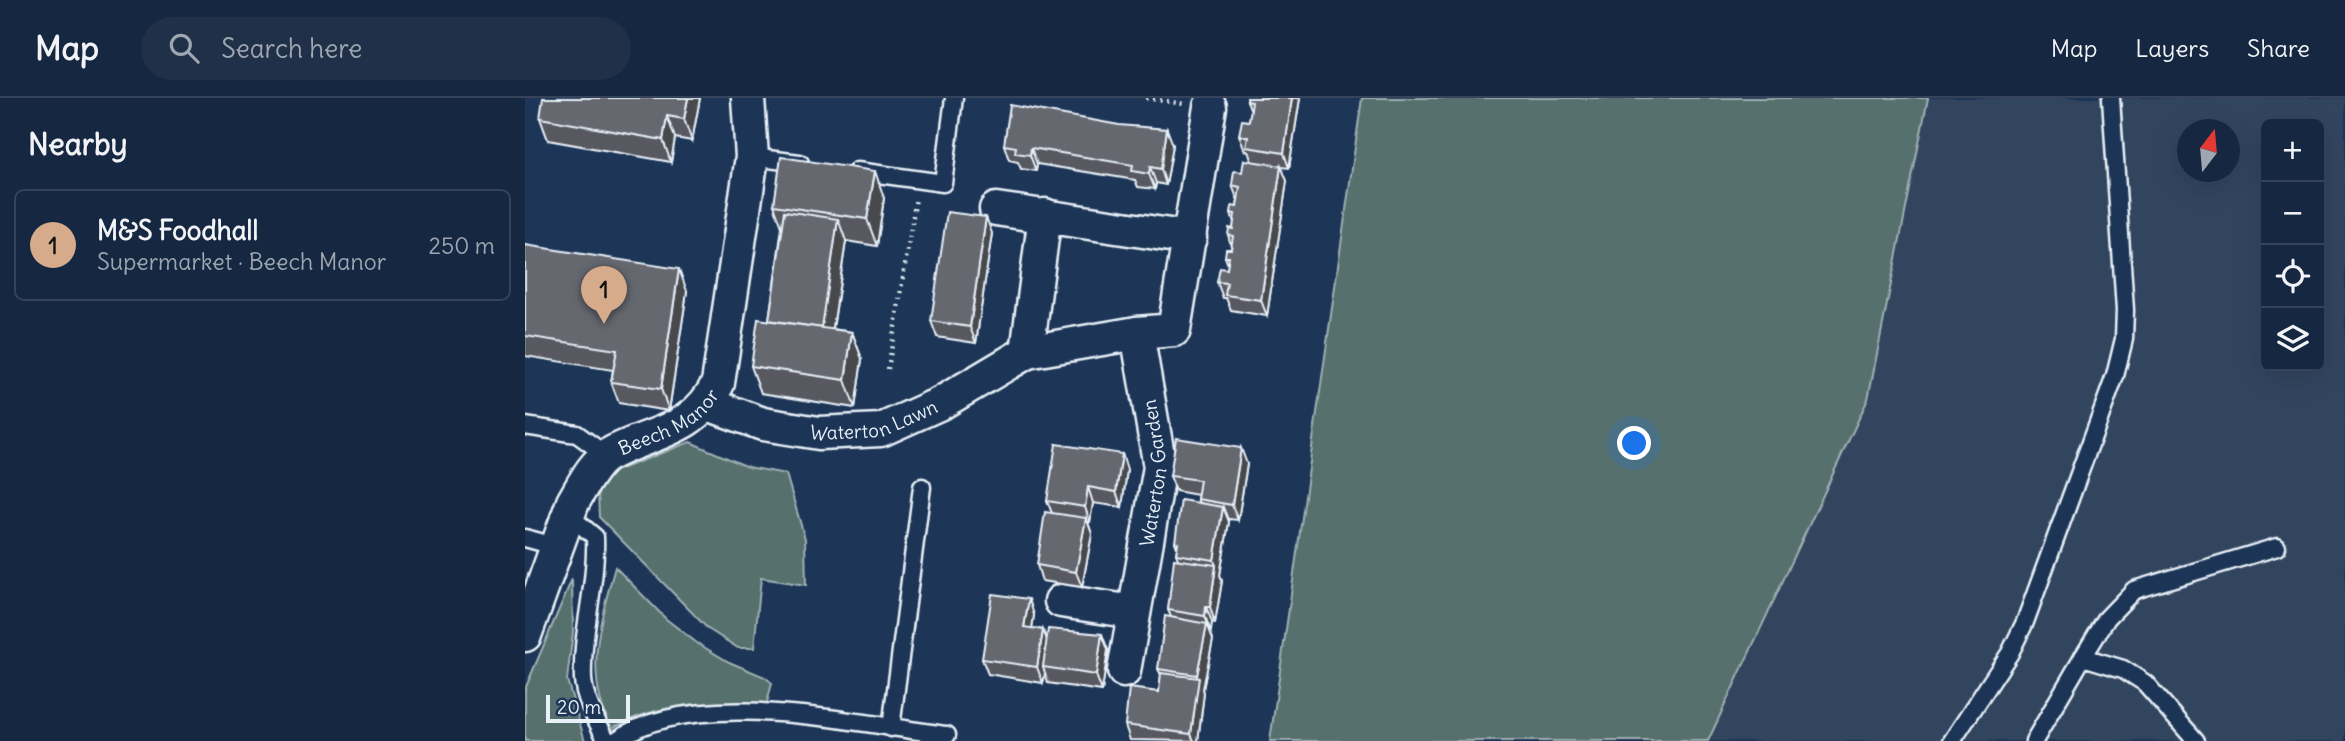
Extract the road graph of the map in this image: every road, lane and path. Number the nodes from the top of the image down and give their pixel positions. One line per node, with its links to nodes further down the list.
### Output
1 (748, 98): 5 (street, Beech Manor)
2 (954, 98): 8 (lane)
3 (2111, 98): 32 (lane)
4 (1210, 107): 11 (street, Waterton Lawn)
5 (752, 157): 6 (lane); 15 (street, Beech Manor)
6 (811, 165)
7 (838, 169): 8 (lane)
8 (919, 180): 14 (path)
9 (996, 209): 10 (street)
10 (1045, 215): 11 (street); 13 (street)
11 (1189, 238): 12 (street, Waterton Lawn)
12 (1137, 333): 13 (street, Waterton Lawn); 24 (street, Waterton Garden)
13 (1027, 352): 15 (street, Waterton Lawn)
14 (888, 369)
15 (708, 404): 17 (street, Beech Manor)
16 (525, 426): 17 (lane)
17 (606, 455): 19 (street, Beech Manor)
18 (922, 487): 28 (lane)
19 (569, 514): 21 (street, Beech Manor); 30 (lane)
20 (525, 538): 21 (lane)
21 (558, 547): 25 (street, Beech Manor)
22 (2277, 547): 26 (lane)
23 (1061, 601): 24 (street)
24 (1135, 612): 27 (street, Waterton Garden)
25 (525, 635)
26 (2083, 657): 33 (lane); 34 (lane)
27 (1124, 671)
28 (891, 728): 29 (lane); 31 (lane)
29 (947, 735)
30 (607, 741)
31 (615, 741)
32 (1952, 741)
33 (2034, 741)
34 (2196, 741)

